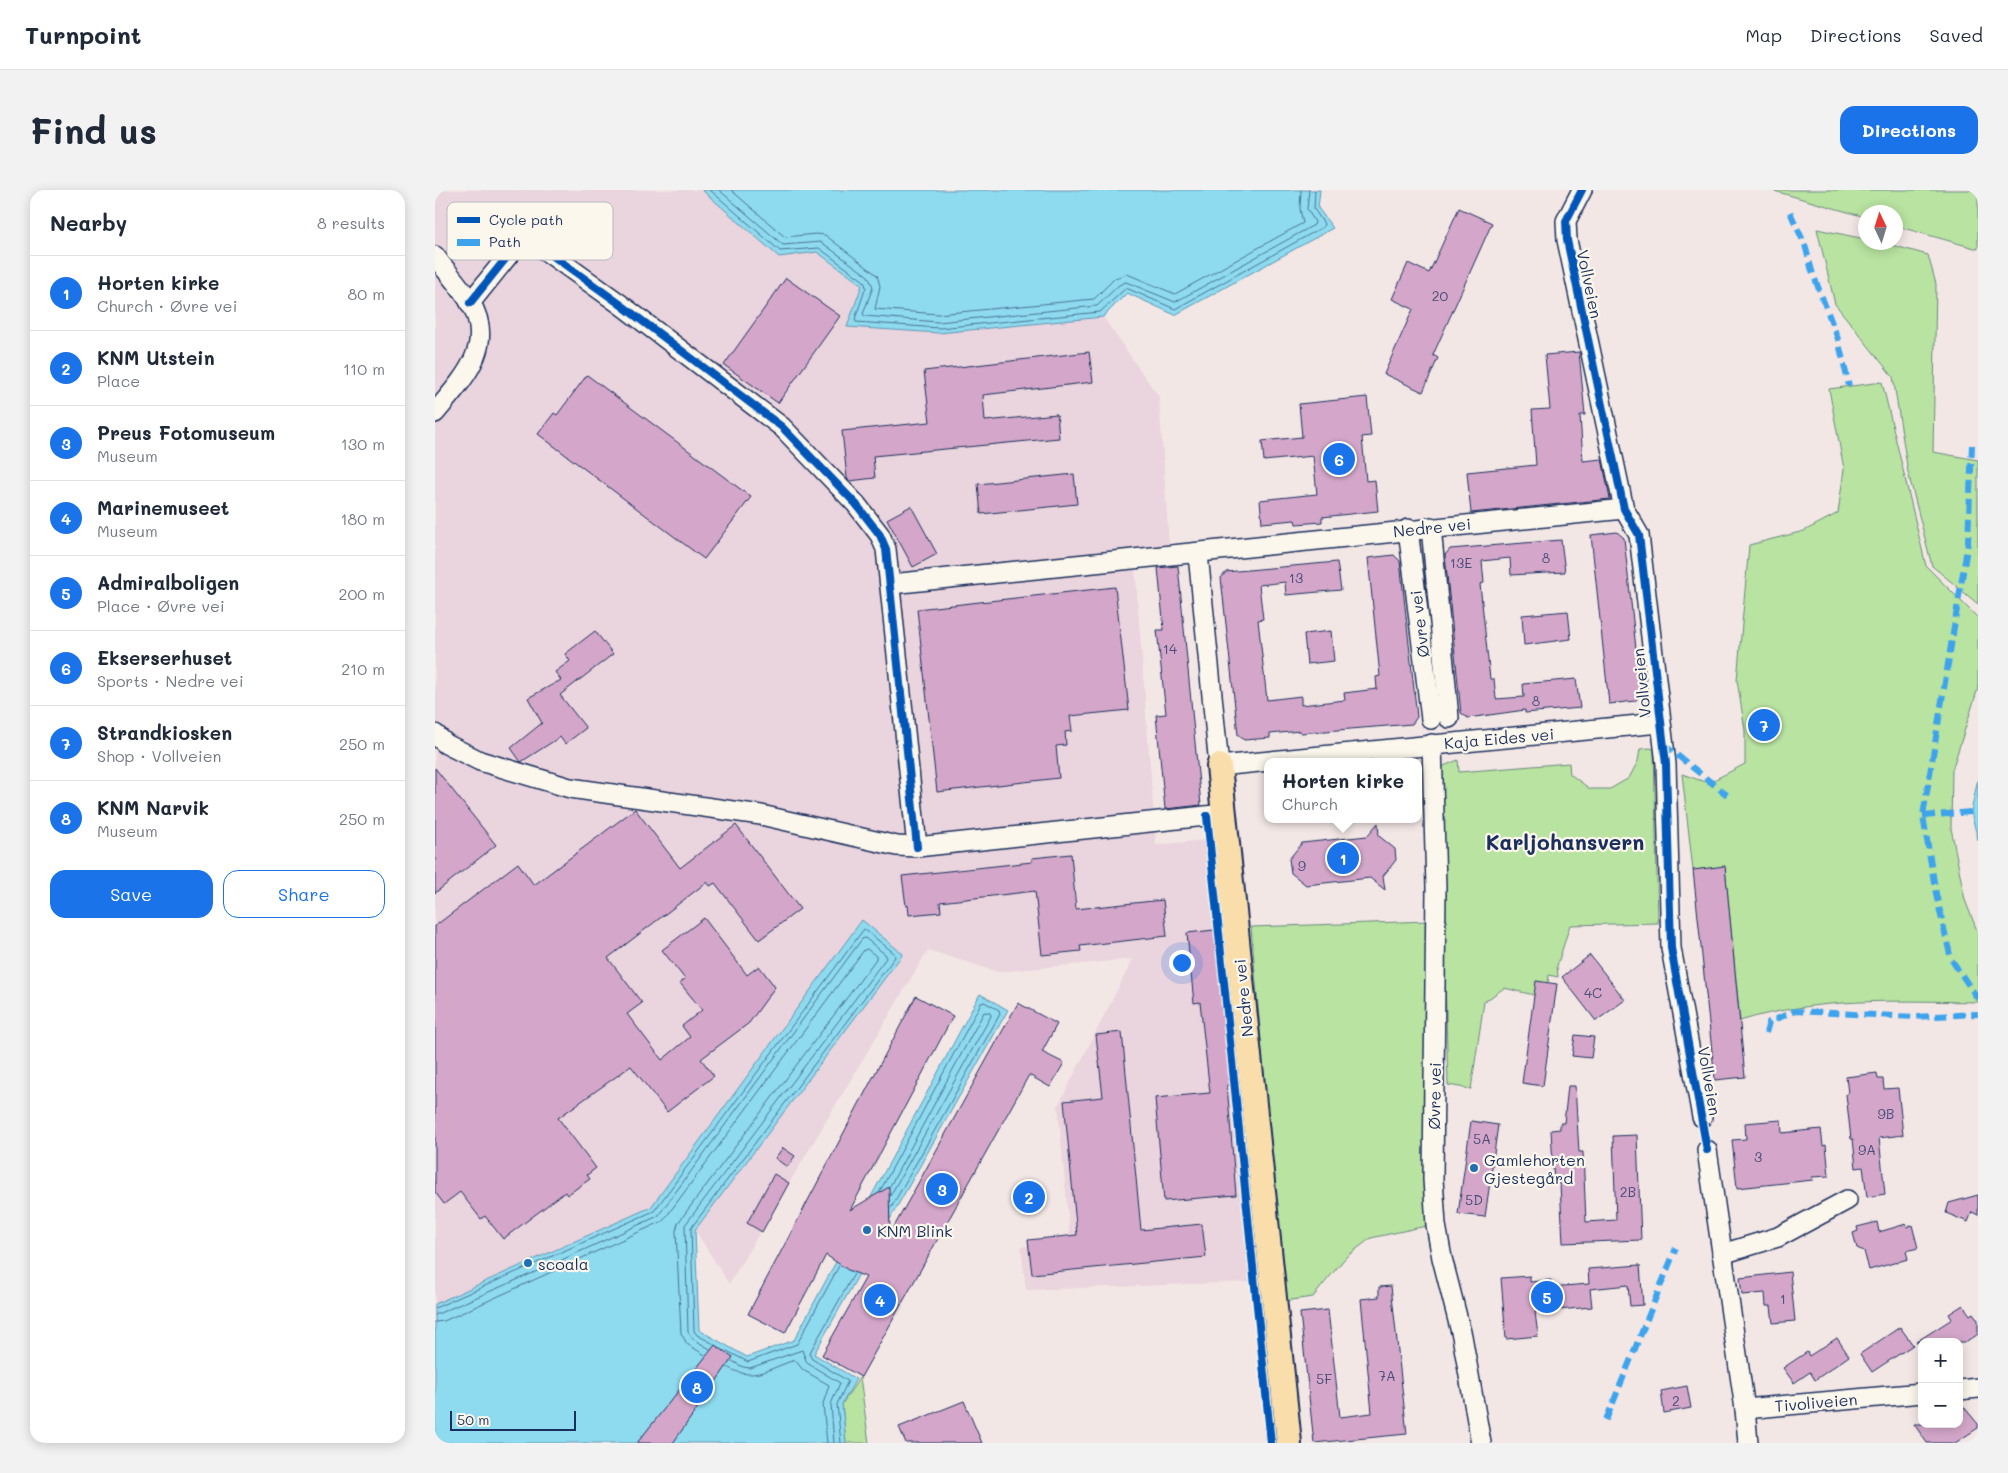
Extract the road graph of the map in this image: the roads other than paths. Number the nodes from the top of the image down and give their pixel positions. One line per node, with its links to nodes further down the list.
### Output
1 (1582, 190): 7 (street, Vollveien)
2 (435, 256): 5 (street)
3 (504, 260): 5 (street)
4 (559, 260): 11 (street)
5 (470, 302): 6 (street)
6 (435, 412)
7 (1623, 509): 8 (street, Nedre vei); 12 (street, Vollveien)
8 (1431, 527): 9 (street, Nedre vei); 9 (street, Øvre vei)
9 (1408, 529): 10 (street, Nedre vei)
10 (1197, 554): 11 (street, Nedre vei); 17 (street, Nedre vei)
11 (891, 584): 19 (street)
12 (1659, 723): 14 (street, Kaja Eides vei); 20 (street, Vollveien)
13 (435, 734): 19 (street)
14 (1432, 744): 15 (street, Kaja Eides vei); 29 (street, Øvre vei)
15 (1296, 758)
16 (1264, 761): 17 (street, Kaja Eides vei)
17 (1219, 766): 18 (main road, Nedre vei)
18 (1224, 814): 19 (street); 28 (main road, Nedre vei)
19 (917, 847)
20 (1702, 1117)
21 (1707, 1150): 23 (street)
22 (1847, 1200): 23 (street)
23 (1722, 1254): 27 (street)
24 (1978, 1388): 25 (street)
25 (1963, 1390)
26 (1918, 1393): 27 (street, Tivoliveien)
27 (1745, 1409): 30 (street)
28 (1289, 1443)
29 (1481, 1443)
30 (1748, 1443)

